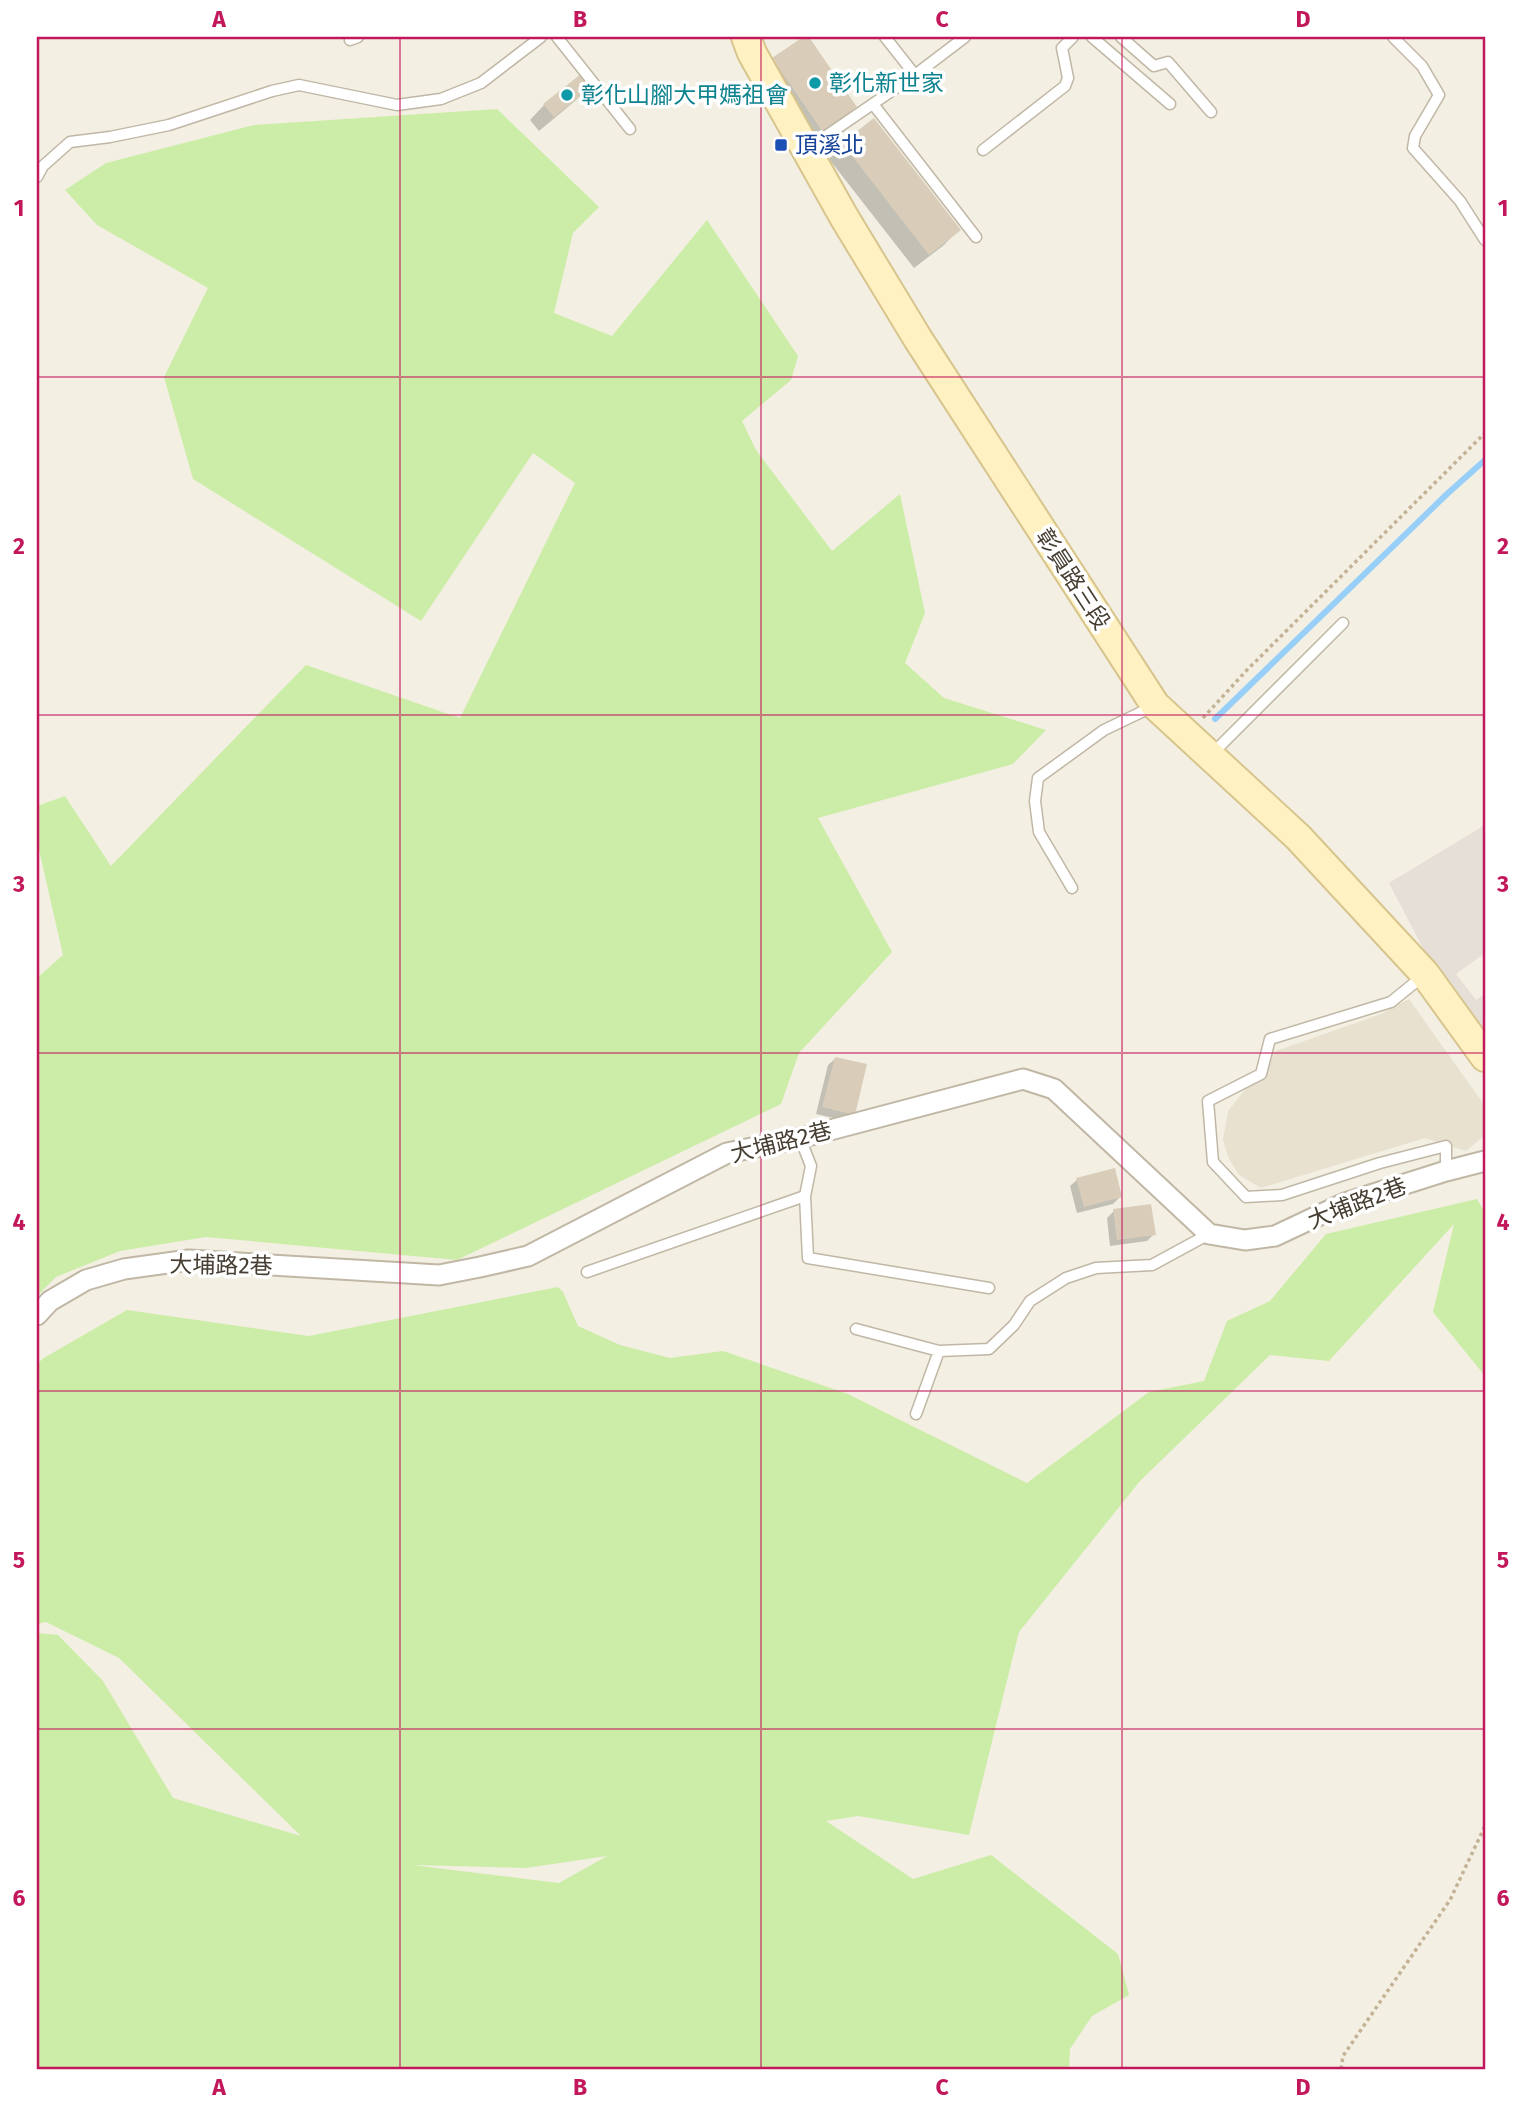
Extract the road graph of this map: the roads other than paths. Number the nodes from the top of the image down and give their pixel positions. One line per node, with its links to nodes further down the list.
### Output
1 (541, 37): 17 (lane)
2 (557, 37): 14 (lane)
3 (746, 37): 15 (main road, 彰員路三段)
4 (885, 37): 10 (lane)
5 (965, 37): 10 (lane)
6 (1073, 37): 16 (lane)
7 (1092, 37): 12 (lane)
8 (1121, 37): 13 (lane)
9 (1393, 37): 19 (lane)
10 (915, 75): 11 (lane)
11 (873, 104): 15 (lane); 18 (lane)
12 (1170, 104)
13 (1211, 112)
14 (630, 130)
15 (807, 149): 21 (main road, 彰員路三段)
16 (983, 150)
17 (37, 177)
18 (976, 237)
19 (1485, 240)
20 (1343, 623): 22 (lane)
21 (1155, 705): 22 (main road, 彰員路三段); 23 (lane)
22 (1210, 756): 24 (main road, 彰員路三段)
23 (1072, 888)
24 (1425, 974): 25 (main road, 彰員路三段); 28 (lane)
25 (1485, 1057)
26 (800, 1138): 29 (lane); 30 (street, 大埔路2巷); 33 (street, 大埔路2巷)
27 (1485, 1161): 28 (street, 大埔路2巷)
28 (1446, 1171): 30 (street, 大埔路2巷)
29 (805, 1196): 31 (lane); 32 (lane)
30 (1209, 1234): 35 (lane)
31 (587, 1272)
32 (989, 1288)
33 (37, 1315)
34 (856, 1329): 35 (lane)
35 (939, 1352): 36 (lane)
36 (916, 1414)

